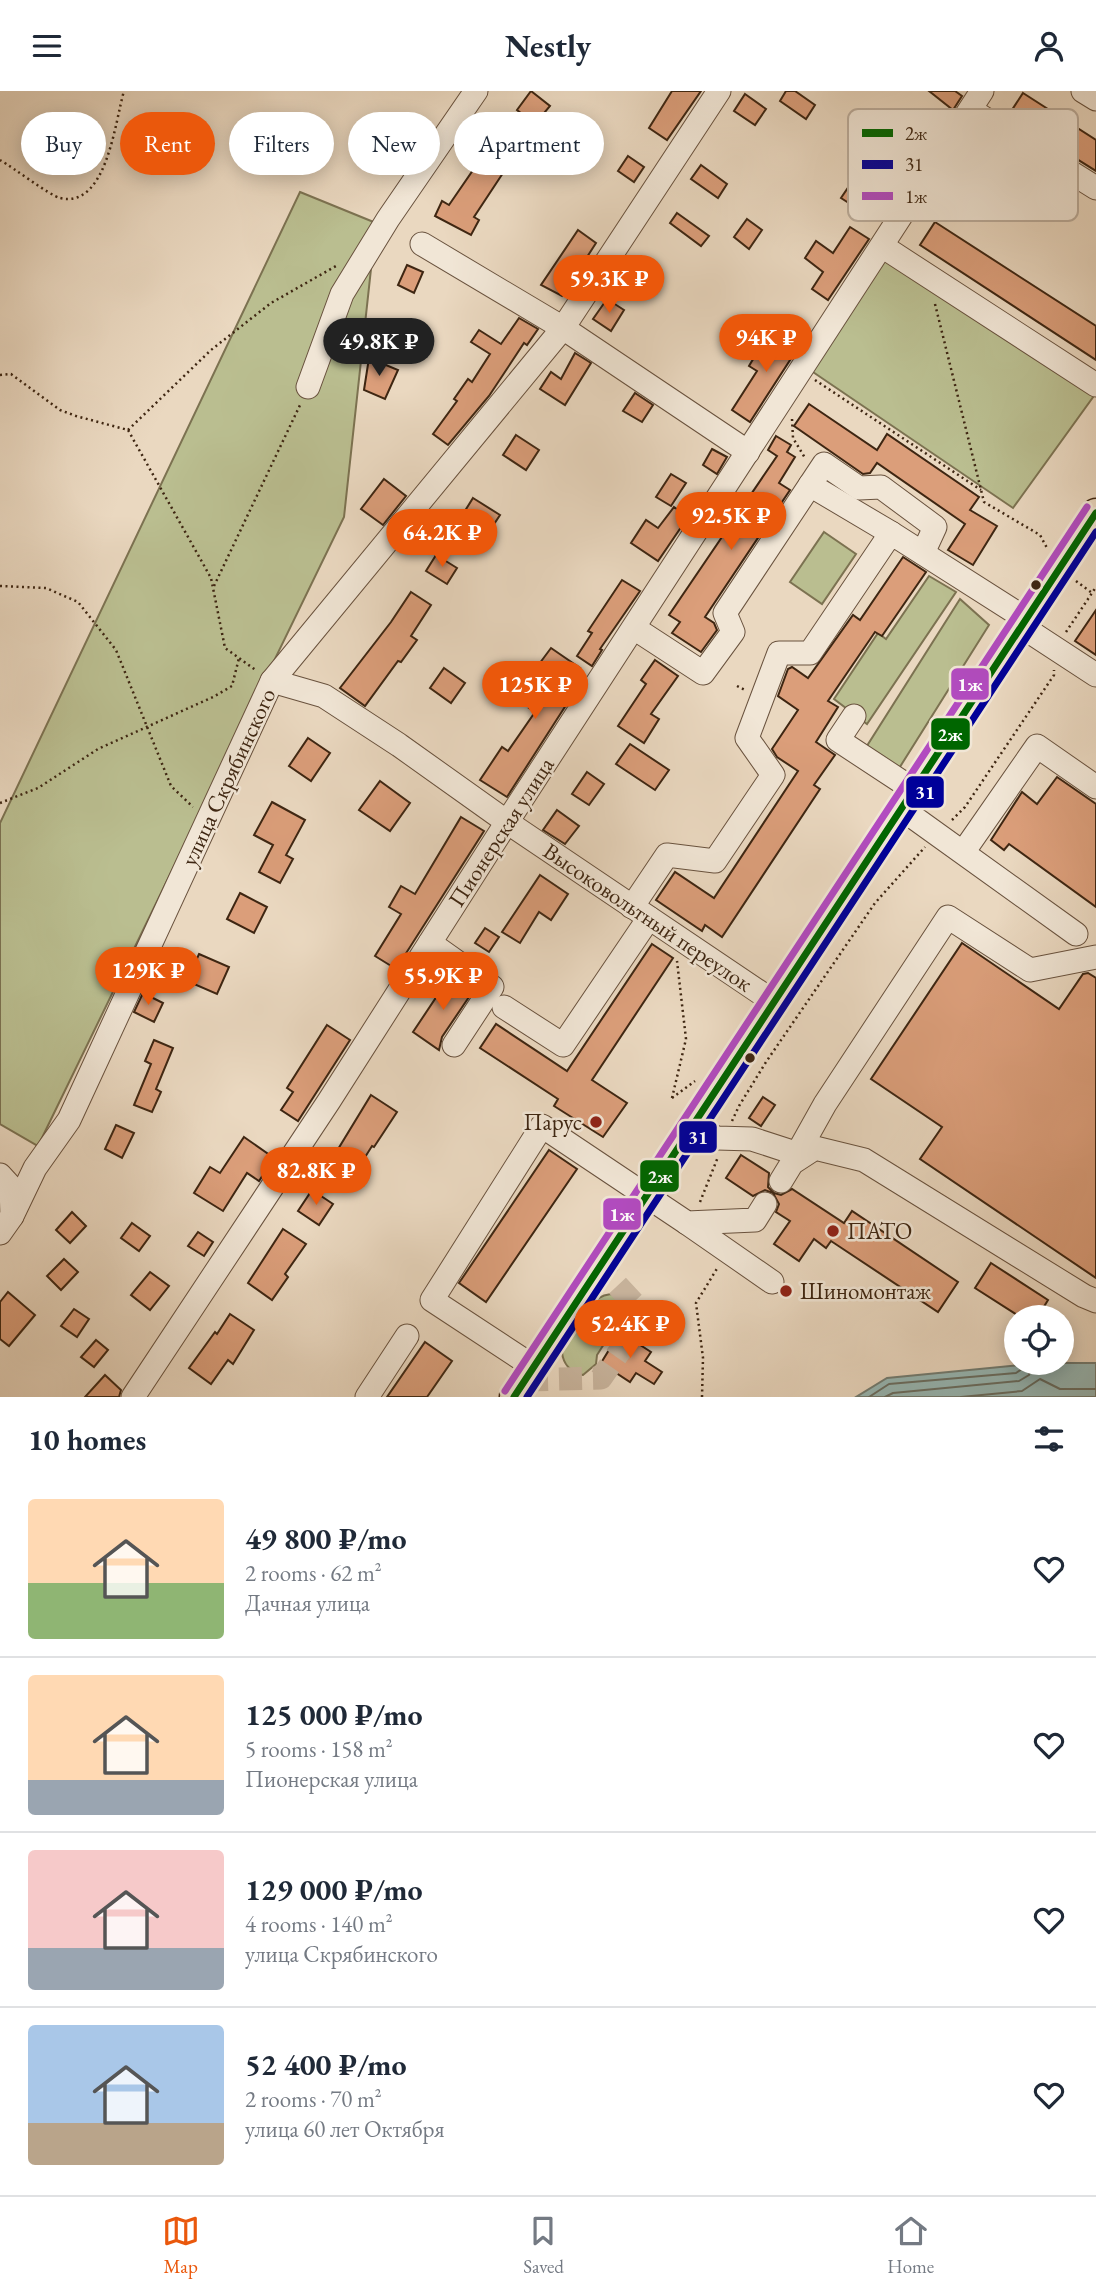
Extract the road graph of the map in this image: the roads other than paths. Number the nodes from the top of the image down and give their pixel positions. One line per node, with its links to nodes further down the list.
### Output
1 (476, 91): 12 (street)
2 (719, 91): 10 (street, улица Скрябинского)
3 (1083, 91): 4 (street)
4 (1096, 99)
5 (1078, 175): 6 (street)
6 (1096, 188)
7 (898, 221): 9 (street, Пионерская улица)
8 (422, 244): 10 (street)
9 (882, 246): 11 (street); 13 (street, Пионерская улица)
10 (563, 328): 13 (street); 21 (street, улица Скрябинского)
11 (1096, 385)
12 (308, 387)
13 (748, 452): 19 (street, Пионерская улица)
14 (810, 485): 16 (street); 17 (street); 19 (street)
15 (1096, 513): 18 (main road)
16 (891, 533): 17 (street); 27 (street)
17 (923, 553): 18 (street)
18 (1023, 623): 20 (street); 24 (main road)
19 (634, 628): 25 (street, Пионерская улица)
20 (1096, 675)
21 (272, 681): 25 (street, Высоковольтный переулок); 40 (street, улица Скрябинского)
22 (854, 716): 24 (street)
23 (1096, 787): 26 (street)
24 (908, 799): 26 (street); 31 (main road)
25 (507, 822): 27 (street, Высоковольтный переулок); 29 (street, Пионерская улица)
26 (964, 851): 28 (street)
27 (640, 912): 31 (street, Высоковольтный переулок); 32 (street)
28 (1076, 934)
29 (430, 943): 33 (street); 45 (street, Пионерская улица)
30 (1096, 957): 35 (street)
31 (774, 1002): 34 (main road)
32 (504, 1007)
33 (454, 1045)
34 (692, 1127): 35 (street); 37 (main road)
35 (790, 1166): 42 (street)
36 (0, 1175): 40 (street)
37 (647, 1196): 39 (street); 44 (main road); 44 (street)
38 (765, 1205): 39 (street)
39 (687, 1223): 41 (street)
40 (6, 1224)
41 (772, 1282)
42 (1096, 1301)
43 (407, 1336): 46 (street)
44 (534, 1367): 47 (main road)
45 (133, 1397)
46 (367, 1397)
47 (514, 1397)

